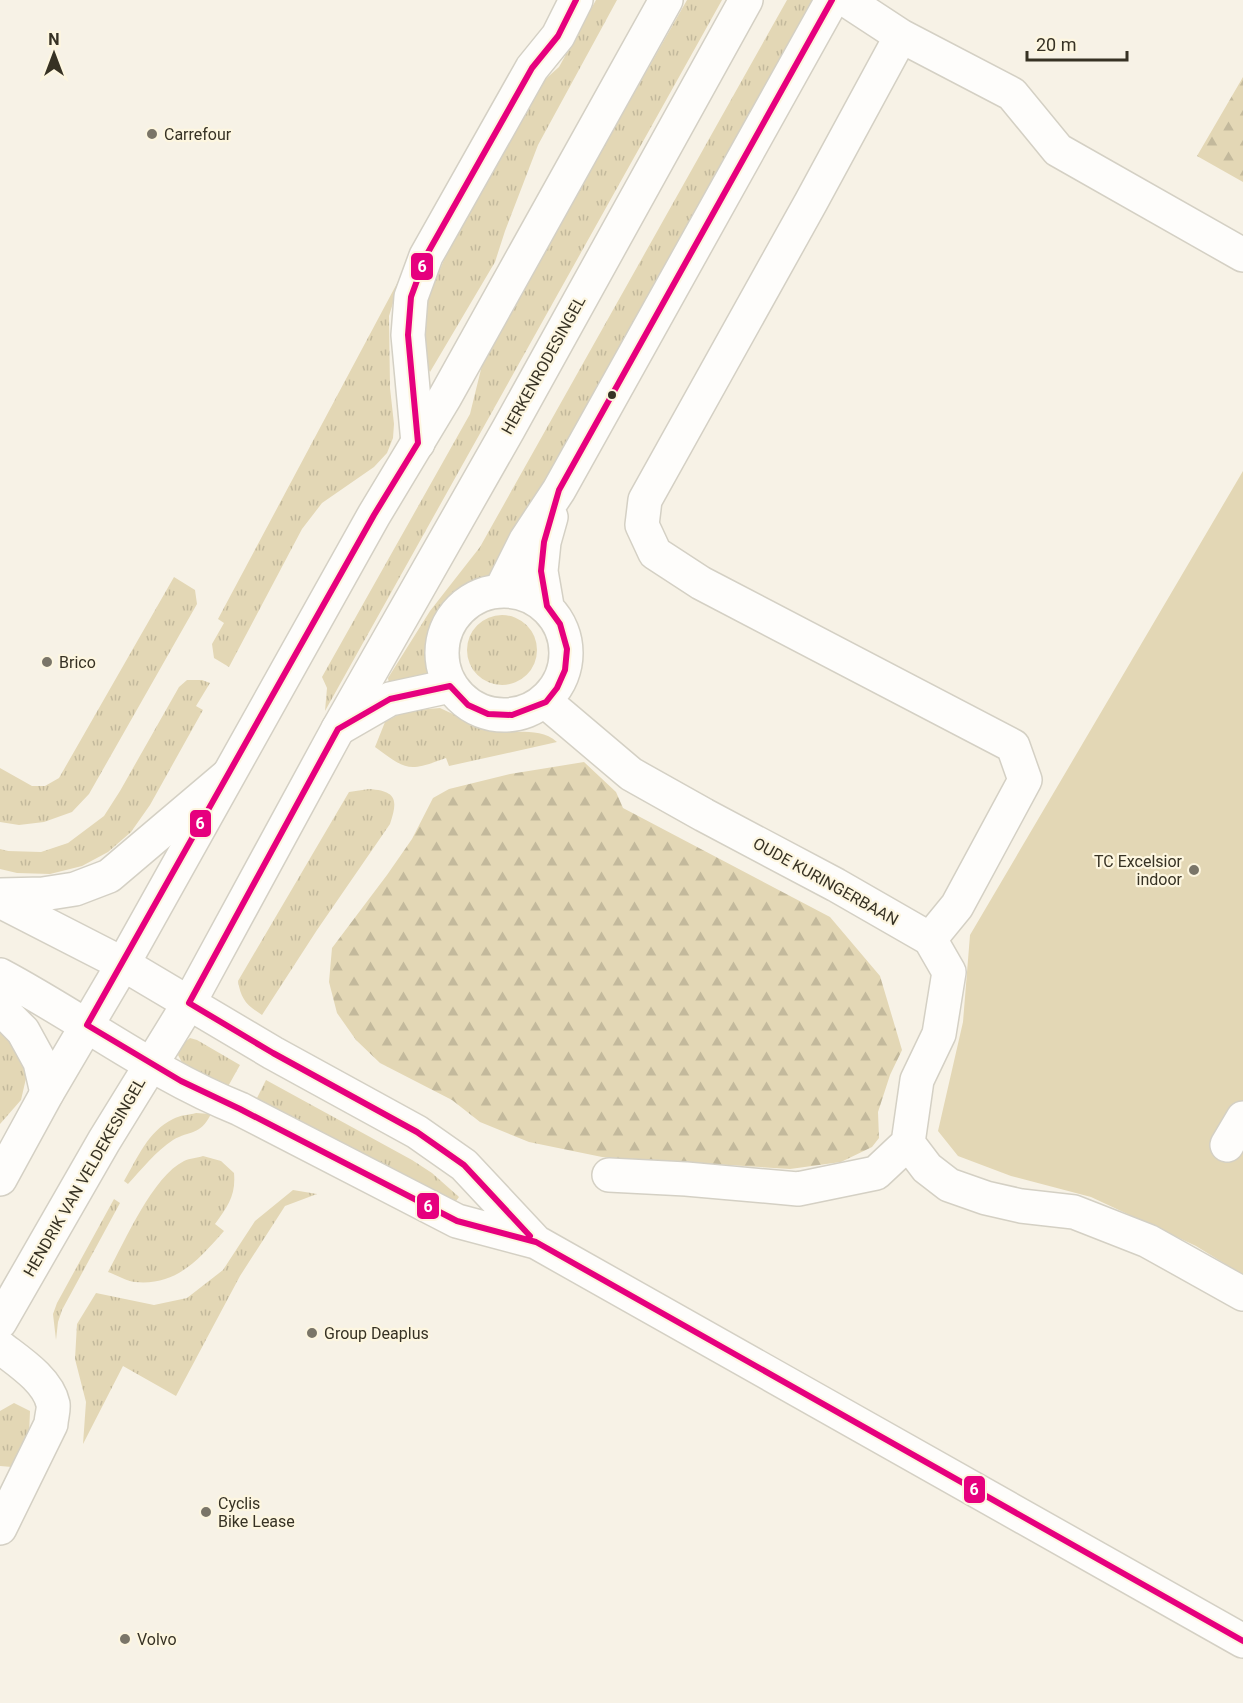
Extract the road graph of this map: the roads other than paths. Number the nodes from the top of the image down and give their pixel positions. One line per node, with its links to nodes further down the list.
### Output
1 (576, 0): 8 (main road)
2 (666, 0): 8 (main road)
3 (746, 0): 14 (main road, HERKENRODESINGEL)
4 (832, 0): 9 (main road)
5 (846, 0): 6 (main road)
6 (901, 36): 7 (main road); 18 (main road)
7 (1243, 255)
8 (418, 443): 15 (main road)
9 (559, 490): 10 (main road); 11 (main road)
10 (501, 590): 11 (main road); 12 (main road)
11 (547, 606): 13 (main road)
12 (450, 686): 13 (main road); 14 (main road)
13 (546, 702): 18 (main road, OUDE KURINGERBAAN)
14 (338, 729): 21 (main road, HERKENRODESINGEL)
15 (229, 775): 16 (main road); 19 (main road)
16 (0, 895)
17 (0, 901): 19 (main road)
18 (930, 939): 26 (main road)
19 (123, 964): 21 (main road); 23 (main road)
20 (0, 975): 23 (main road)
21 (189, 1003): 24 (main road, HENDRIK VAN VELDEKESINGEL); 29 (main road)
22 (0, 1008): 25 (main road)
23 (87, 1025): 24 (main road); 25 (main road)
24 (150, 1065): 29 (main road); 31 (main road, HENDRIK VAN VELDEKESINGEL)
25 (47, 1093): 27 (main road)
26 (908, 1143): 28 (main road); 30 (main road)
27 (1, 1175)
28 (609, 1175)
29 (536, 1242): 34 (main road)
30 (1243, 1294)
31 (0, 1322)
32 (0, 1347): 33 (main road)
33 (0, 1528)
34 (1243, 1641)

